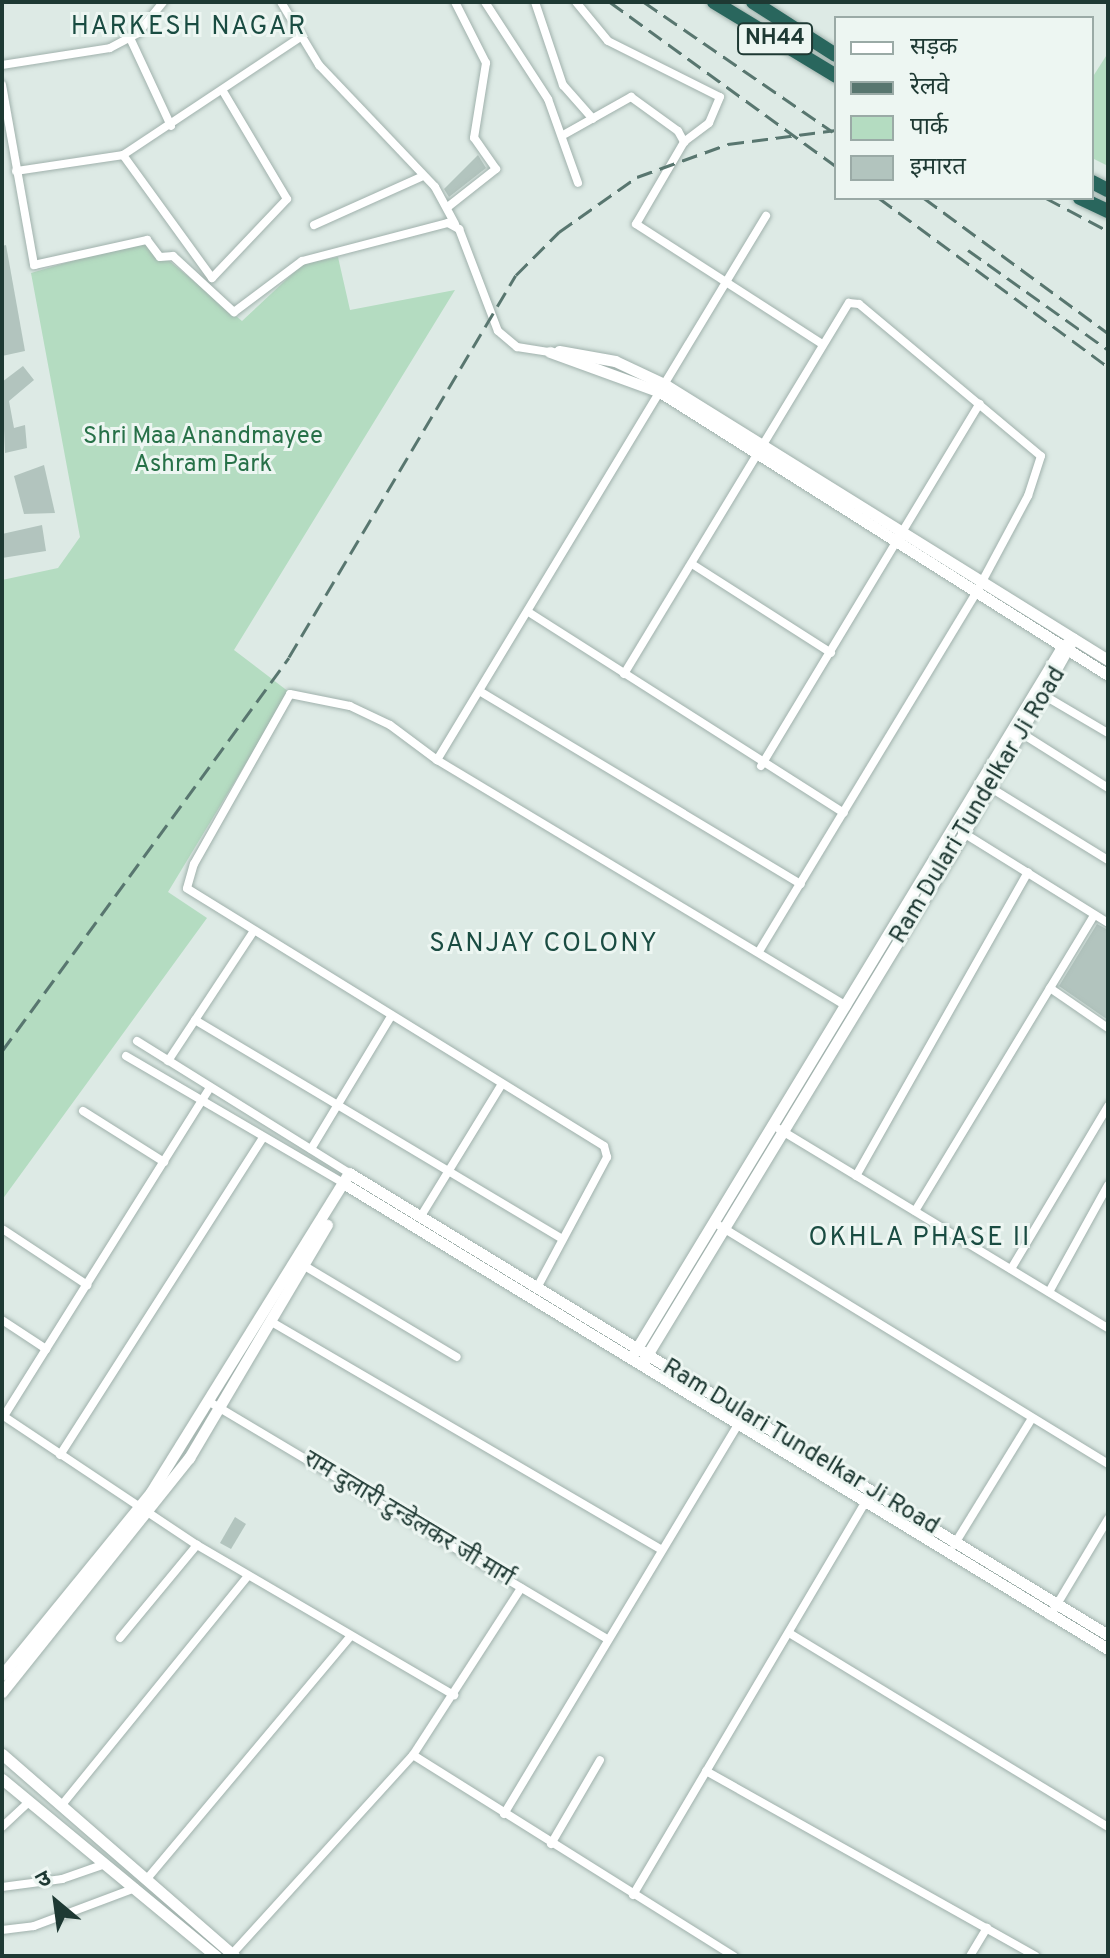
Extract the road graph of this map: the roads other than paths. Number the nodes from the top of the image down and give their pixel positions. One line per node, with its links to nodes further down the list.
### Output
1 (163, 2): 9 (street)
2 (281, 2): 10 (street)
3 (455, 2): 25 (street)
4 (485, 2): 18 (street)
5 (535, 2): 16 (street)
6 (576, 2): 19 (street)
7 (714, 2): 13 (highway, NH44)
8 (753, 2): 11 (highway, NH44)
9 (130, 38): 12 (street); 17 (street)
10 (299, 38): 15 (street); 22 (street)
11 (834, 54)
12 (2, 65)
13 (834, 75)
14 (2, 85): 21 (street)
15 (224, 93): 17 (street); 30 (street)
16 (593, 119): 18 (street); 19 (street)
17 (171, 126): 20 (street)
18 (565, 134): 23 (street)
19 (684, 142): 32 (street)
20 (123, 155): 21 (street); 30 (street)
21 (16, 171): 31 (street)
22 (421, 177): 25 (street); 29 (street)
23 (578, 183)
24 (1084, 200): 26 (highway)
25 (449, 206): 28 (street)
26 (1108, 211)
27 (766, 216): 32 (street)
28 (455, 224): 31 (street); 34 (street)
29 (314, 225)
30 (188, 252): 31 (street)
31 (176, 259)
32 (725, 282): 33 (street); 35 (street)
33 (821, 343): 36 (street); 37 (street)
34 (550, 352): 35 (street)
35 (662, 388): 37 (street); 38 (street); 42 (street)
36 (979, 404): 39 (street); 41 (street)
37 (763, 442): 38 (street); 39 (street)
38 (757, 454): 39 (street); 40 (street)
39 (901, 539): 41 (street); 45 (street)
40 (692, 564): 45 (street); 47 (street)
41 (979, 588): 43 (street); 44 (street); 57 (street)
42 (530, 613): 47 (street); 49 (street)
43 (1073, 639): 44 (street, Ram Dulari Tundelkar Ji Road); 46 (street)
44 (1066, 650): 48 (street); 50 (street, Ram Dulari Tundelkar Ji Road)
45 (831, 653): 54 (street)
46 (1108, 660)
47 (624, 674): 54 (street)
48 (1108, 675)
49 (481, 692): 53 (street); 61 (street)
50 (1040, 693): 51 (street, Ram Dulari Tundelkar Ji Road); 52 (street)
51 (1018, 730): 55 (street, Ram Dulari Tundelkar Ji Road); 56 (street); 58 (street, Ram Dulari Tundelkar Ji Road)
52 (1108, 733)
53 (437, 760): 64 (street); 65 (street)
54 (761, 766): 57 (street)
55 (991, 788): 58 (street, Ram Dulari Tundelkar Ji Road); 59 (street)
56 (1108, 788)
57 (844, 813): 61 (street)
58 (959, 830): 60 (street); 67 (street, Ram Dulari Tundelkar Ji Road)
59 (1108, 860)
60 (1028, 872): 62 (street); 85 (street)
61 (801, 884): 65 (street)
62 (1094, 915): 63 (street); 66 (street)
63 (1108, 923)
64 (253, 932): 68 (street); 69 (street)
65 (759, 952): 67 (street)
66 (1050, 988): 70 (street); 88 (street)
67 (853, 1009): 80 (street, Ram Dulari Tundelkar Ji Road)
68 (390, 1018): 74 (street); 77 (street)
69 (195, 1020): 73 (street); 77 (street)
70 (1108, 1028)
71 (137, 1041): 73 (street)
72 (126, 1056): 76 (street)
73 (168, 1061): 75 (street)
74 (502, 1084): 84 (street); 92 (street)
75 (210, 1088): 76 (street); 82 (street)
76 (202, 1101): 81 (street); 83 (street)
77 (336, 1105): 82 (street); 84 (street)
78 (1108, 1106): 94 (street)
79 (83, 1111): 83 (street)
80 (780, 1130): 85 (street); 90 (street, Ram Dulari Tundelkar Ji Road)
81 (263, 1137): 86 (street); 108 (street)
82 (311, 1149): 86 (street)
83 (164, 1162): 96 (street)
84 (448, 1171): 89 (street); 92 (street)
85 (856, 1176): 88 (street)
86 (349, 1180): 89 (street, Ram Dulari Tundelkar Ji Road); 93 (street); 102 (street, Ram Dulari Tundelkar Ji Road); 104 (street)
87 (1108, 1185): 97 (street)
88 (915, 1211): 94 (street)
89 (421, 1216): 95 (street, Ram Dulari Tundelkar Ji Road)
90 (721, 1227): 102 (street, Ram Dulari Tundelkar Ji Road); 107 (street)
91 (4, 1230): 96 (street)
92 (562, 1239): 95 (street)
93 (303, 1265): 99 (street); 103 (street)
94 (1011, 1269): 97 (street)
95 (539, 1284): 102 (street, Ram Dulari Tundelkar Ji Road)
96 (87, 1285): 101 (street)
97 (1049, 1292): 100 (street)
98 (2, 1320): 101 (street)
99 (270, 1321): 104 (street); 115 (street)
100 (1108, 1328)
101 (46, 1349): 105 (street)
102 (639, 1356): 106 (street, Ram Dulari Tundelkar Ji Road)
103 (457, 1357)
104 (213, 1404): 111 (street); 117 (street, राम दुलारी टुन्डेलकर जी मार्ग)
105 (3, 1416): 108 (street)
106 (741, 1420): 110 (street, Ram Dulari Tundelkar Ji Road); 115 (street)
107 (1031, 1420): 109 (street); 114 (street, Ram Dulari Tundelkar Ji Road)
108 (60, 1455): 111 (street)
109 (1108, 1464)
110 (869, 1498): 114 (street, Ram Dulari Tundelkar Ji Road); 120 (street)
111 (144, 1512): 113 (street); 126 (street); 127 (street)
112 (1108, 1519): 118 (street)
113 (197, 1545): 116 (street); 123 (street)
114 (952, 1548): 118 (street, Ram Dulari Tundelkar Ji Road); 119 (street, Ram Dulari Tundelkar Ji Road)
115 (660, 1549): 124 (street)
116 (248, 1576): 122 (street); 135 (street)
117 (521, 1588): 124 (street, राम दुलारी टुन्डेलकर जी मार्ग); 128 (street)
118 (1058, 1603): 119 (street); 121 (street, Ram Dulari Tundelkar Ji Road)
119 (1050, 1616): 125 (street, Ram Dulari Tundelkar Ji Road)
120 (789, 1633): 132 (street); 138 (street)
121 (1108, 1635)
122 (350, 1637): 128 (street); 141 (street)
123 (120, 1638)
124 (608, 1639): 136 (street)
125 (1108, 1649)
126 (2, 1675)
127 (2, 1692)
128 (454, 1695): 130 (street)
129 (2, 1754): 135 (street)
130 (413, 1755): 136 (street); 147 (street)
131 (600, 1760): 139 (street)
132 (706, 1771): 144 (street); 145 (street)
133 (2, 1779): 134 (street)
134 (28, 1803): 137 (street); 140 (street)
135 (61, 1806): 141 (street)
136 (504, 1814): 139 (street)
137 (2, 1827)
138 (1108, 1827)
139 (551, 1844): 144 (street)
140 (105, 1864): 142 (street); 143 (street)
141 (146, 1880): 147 (street)
142 (2, 1887)
143 (135, 1888): 146 (street); 148 (street)
144 (633, 1895): 149 (street)
145 (987, 1928): 150 (street); 151 (street)
146 (2, 1930)
147 (233, 1955)
148 (216, 1956)
149 (734, 1956)
150 (970, 1956)
151 (1036, 1956)

